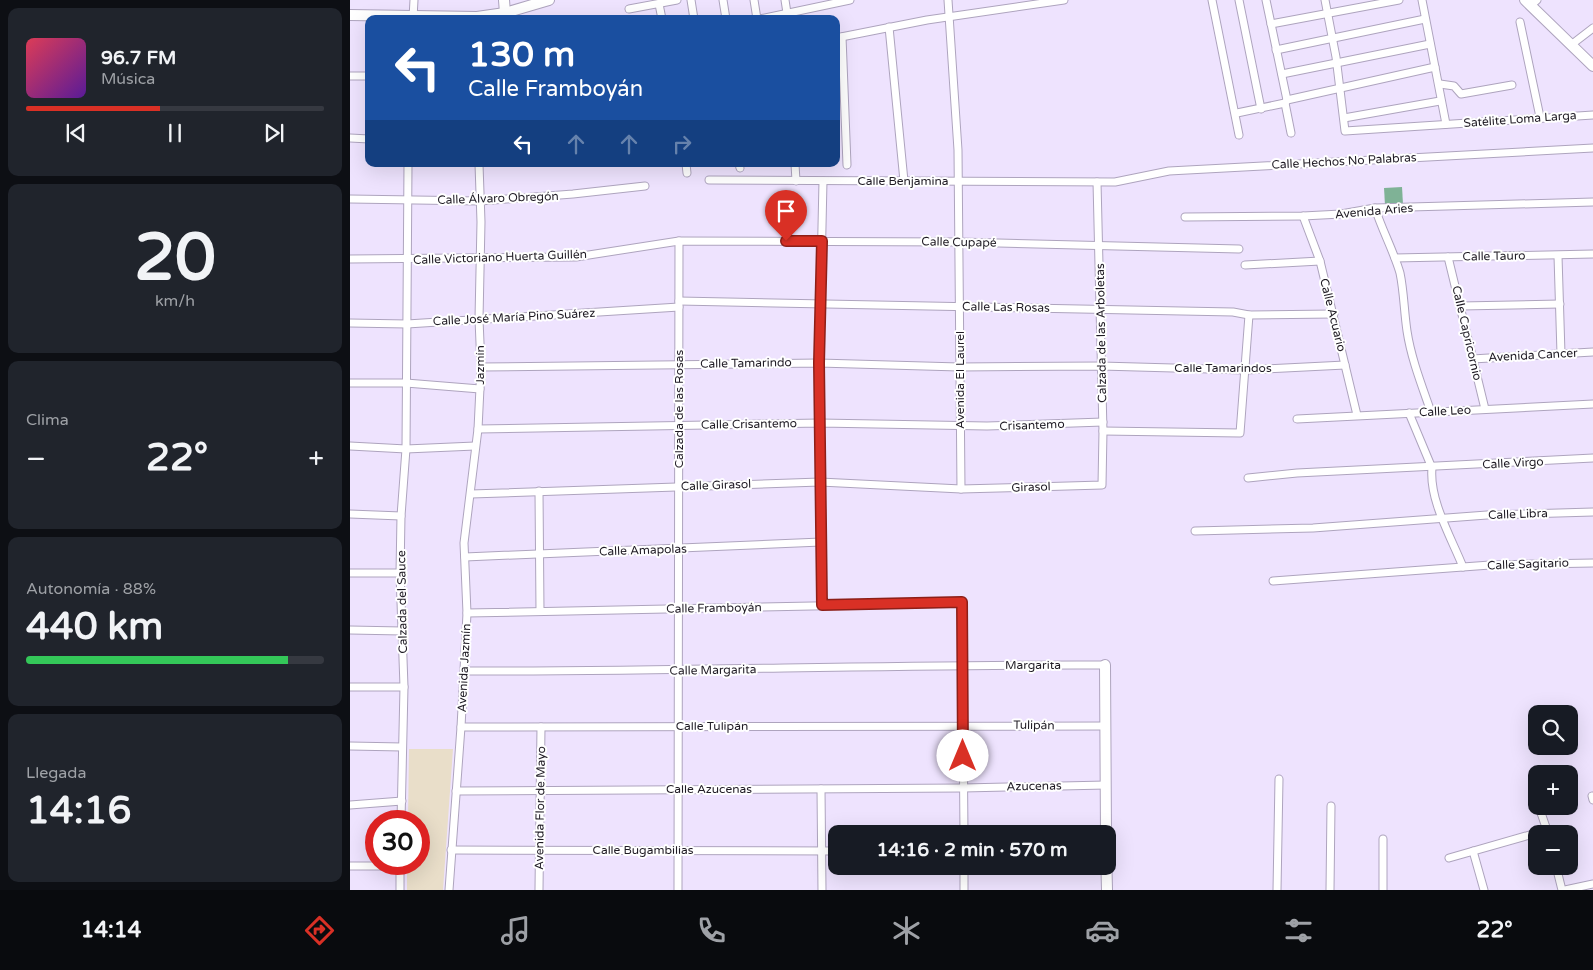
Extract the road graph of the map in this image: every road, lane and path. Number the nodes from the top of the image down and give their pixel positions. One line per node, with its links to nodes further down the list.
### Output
1 (414, 0): 27 (street)
2 (504, 0): 22 (street)
3 (549, 0): 22 (street)
4 (677, 0): 20 (street)
5 (691, 0): 30 (street)
6 (723, 0): 31 (street)
7 (754, 0): 32 (street)
8 (785, 0): 23 (street)
9 (847, 0): 19 (street)
10 (948, 0): 34 (street, Avenida El Laurel)
11 (1064, 0): 34 (street)
12 (1212, 0): 58 (street)
13 (1239, 0): 57 (street)
14 (1266, 0): 37 (street)
15 (1325, 0): 24 (street)
16 (1399, 0): 24 (street)
17 (1422, 0): 35 (street)
18 (1531, 2): 43 (street)
19 (818, 3): 23 (street)
20 (660, 4): 21 (street); 29 (street)
21 (629, 9)
22 (505, 13): 28 (street)
23 (787, 13): 33 (street)
24 (1327, 13): 37 (street); 41 (street)
25 (350, 15): 26 (street)
26 (365, 15)
27 (413, 15)
28 (494, 15)
29 (661, 15)
30 (693, 15)
31 (725, 15)
32 (757, 15)
33 (777, 15)
34 (948, 18): 38 (street); 78 (street, Avenida El Laurel)
35 (1425, 19): 41 (street); 42 (street)
36 (1520, 22): 60 (street)
37 (1271, 24): 44 (street)
38 (889, 27): 40 (street); 77 (street)
39 (1593, 28): 43 (street)
40 (840, 37)
41 (1332, 38): 44 (street); 46 (street)
42 (1430, 44): 46 (street); 48 (street)
43 (1571, 45): 47 (street)
44 (1276, 50): 49 (street)
45 (840, 53): 68 (street)
46 (1337, 64): 49 (street); 54 (street)
47 (1593, 66)
48 (1435, 67): 52 (street); 54 (street)
49 (1282, 74): 55 (street)
50 (350, 76): 51 (street)
51 (365, 76)
52 (1440, 84): 53 (street); 56 (street)
53 (1512, 85)
54 (1339, 90): 55 (street); 61 (street)
55 (1286, 101): 57 (street); 63 (street)
56 (1440, 101): 61 (street); 62 (street)
57 (1261, 109): 58 (street)
58 (1237, 113): 64 (street)
59 (1593, 114): 60 (street, Satélite Loma Larga)
60 (1540, 117): 62 (street, Satélite Loma Larga)
61 (1344, 118): 62 (street, Satélite Loma Larga)
62 (1446, 124)
63 (1291, 133)
64 (1239, 135)
65 (350, 138): 66 (street)
66 (365, 139)
67 (1593, 148): 79 (street, Calle Hechos No Palabras)
68 (847, 165)
69 (408, 167): 82 (street, Calzada del Sauce)
70 (479, 167): 83 (street, Jazmín)
71 (686, 167): 73 (street)
72 (795, 167): 75 (street)
73 (687, 173)
74 (709, 180): 75 (street, Calle Benjamina)
75 (796, 181): 76 (street, Calle Benjamina)
76 (823, 181): 77 (street, Calle Benjamina); 89 (street)
77 (904, 181): 78 (street, Calle Benjamina)
78 (959, 181): 79 (street, Calle Benjamina); 90 (street, Avenida El Laurel)
79 (1097, 182): 91 (street, Calzada de las Arboletas)
80 (645, 186): 83 (street, Calle Álvaro Obregón)
81 (350, 199): 82 (street, Calle Álvaro Obregón)
82 (407, 200): 83 (street, Calle Álvaro Obregón); 99 (street, Calzada del Sauce)
83 (480, 201): 96 (street, Jazmín)
84 (1593, 202): 85 (street, Avenida Aries)
85 (1375, 208): 86 (street, Avenida Aries); 97 (street)
86 (1304, 216): 87 (street, Avenida Aries); 100 (street, Calle Acuario)
87 (1184, 217)
88 (679, 241): 89 (street, Calle Cupapé); 96 (street, Calle Victoriano Huerta Guillén); 103 (street, Calzada de las Rosas)
89 (822, 241): 90 (street, Calle Cupapé); 102 (street)
90 (959, 242): 91 (street, Calle Cupapé); 105 (street, Avenida El Laurel)
91 (1099, 246): 92 (street, Calle Cupapé); 107 (street, Calzada de las Arboletas)
92 (1239, 249)
93 (1593, 254): 94 (street, Calle Tauro)
94 (1558, 256): 95 (street, Calle Tauro); 104 (street)
95 (1448, 257): 97 (street, Calle Tauro); 106 (street, Calle Capricornio)
96 (481, 258): 99 (street, Calle Victoriano Huerta Guillén); 110 (street, Jazmín)
97 (1395, 258): 128 (street)
98 (350, 259): 99 (street, Calle Victoriano Huerta Guillén)
99 (407, 260): 112 (street, Calzada del Sauce)
100 (1320, 262): 101 (street); 108 (street, Calle Acuario)
101 (1245, 265)
102 (821, 303): 103 (street, Calle Las Rosas); 105 (street, Calle Las Rosas); 116 (street)
103 (679, 304): 110 (street, Calle José María Pino Suárez); 117 (street, Calzada de las Rosas)
104 (1560, 304): 106 (street); 114 (street)
105 (960, 306): 107 (street, Calle Las Rosas); 121 (street, Avenida El Laurel)
106 (1461, 306): 115 (street, Calle Capricornio)
107 (1100, 309): 109 (street, Calle Las Rosas); 119 (street, Calzada de las Arboletas)
108 (1334, 314): 109 (street, Calle Las Rosas); 118 (street, Calle Acuario)
109 (1249, 316): 122 (street)
110 (479, 319): 112 (street, Calle José María Pino Suárez); 120 (street, Jazmín)
111 (350, 323): 112 (street, Calle José María Pino Suárez)
112 (407, 324): 124 (street, Calzada del Sauce)
113 (1593, 352): 114 (street, Avenida Cancer)
114 (1561, 354): 115 (street, Avenida Cancer)
115 (1472, 359): 127 (street, Calle Capricornio)
116 (819, 363): 117 (street, Calle Tamarindo); 121 (street, Calle Tamarindo); 133 (street)
117 (679, 364): 120 (street, Calle Tamarindo); 134 (street, Calzada de las Rosas)
118 (1345, 365): 122 (street, Calle Tamarindos); 130 (street, Calle Acuario)
119 (1101, 366): 121 (street, Calle Tamarindo); 122 (street, Calle Tamarindos); 132 (street, Calzada de las Arboletas)
120 (481, 367): 125 (street, Jazmín)
121 (959, 367): 135 (street, Avenida El Laurel)
122 (1245, 370): 137 (street)
123 (350, 383): 124 (street)
124 (406, 383): 125 (street); 140 (street, Calzada del Sauce)
125 (480, 390): 136 (street, Jazmín)
126 (1593, 404): 127 (street, Calle Leo)
127 (1485, 409): 128 (street, Calle Leo)
128 (1431, 412): 129 (street, Calle Leo)
129 (1409, 413): 130 (street, Calle Leo); 142 (street)
130 (1357, 415): 131 (street, Calle Leo)
131 (1297, 419)
132 (1103, 422): 135 (street, Crisantemo); 137 (street, Calzada de las Arboletas)
133 (820, 423): 134 (street, Calle Crisantemo); 135 (street, Calle Crisantemo); 144 (street)
134 (678, 425): 136 (street, Calle Crisantemo); 146 (street, Calzada de las Rosas)
135 (960, 425): 147 (street, Avenida El Laurel)
136 (478, 429): 139 (street, Jazmín)
137 (1103, 431): 145 (street, Calzada de las Arboletas)
138 (350, 446): 140 (street)
139 (475, 446): 140 (street); 149 (street, Avenida Jazmín)
140 (406, 449): 152 (street, Calzada del Sauce)
141 (1593, 458): 142 (street, Calle Virgo)
142 (1432, 468): 143 (street, Calle Virgo); 153 (street)
143 (1248, 478)
144 (820, 482): 146 (street, Calle Girasol); 147 (street, Calle Girasol); 155 (street)
145 (1102, 485): 147 (street, Girasol)
146 (678, 486): 148 (street, Calle Girasol); 156 (street, Calzada de las Rosas)
147 (961, 489)
148 (539, 491): 149 (street, Calle Girasol); 157 (street)
149 (471, 494): 158 (street, Avenida Jazmín)
150 (1593, 512): 153 (street, Calle Libra)
151 (350, 514): 152 (street)
152 (401, 516): 162 (street, Calzada del Sauce)
153 (1444, 518): 154 (street, Calle Libra); 160 (street)
154 (1194, 531)
155 (821, 542): 156 (street, Calle Amapolas); 164 (street)
156 (678, 548): 157 (street, Calle Amapolas); 165 (street, Calzada de las Rosas)
157 (540, 554): 158 (street, Calle Amapolas); 166 (street)
158 (465, 557): 167 (street, Avenida Jazmín)
159 (1593, 563): 160 (street, Calle Sagitario)
160 (1463, 567): 163 (street, Calle Sagitario)
161 (350, 573): 162 (street)
162 (400, 574): 169 (street, Calzada del Sauce)
163 (1273, 580)
164 (822, 605): 165 (street, Calle Framboyán); 170 (street, Calle Framboyán)
165 (678, 608): 166 (street, Calle Framboyán); 173 (street, Calzada de las Rosas)
166 (540, 611): 167 (street, Calle Framboyán)
167 (467, 613): 172 (street, Avenida Jazmín)
168 (350, 630): 169 (street)
169 (402, 631): 175 (street, Calzada del Sauce)
170 (962, 664): 171 (street, Margarita); 173 (street, Calle Margarita); 176 (street)
171 (1105, 665): 179 (street)
172 (464, 671): 173 (street, Calle Margarita); 180 (street, Avenida Jazmín)
173 (678, 671): 178 (street, Calzada de las Rosas)
174 (350, 687): 175 (street)
175 (404, 687): 182 (street, Calzada del Sauce)
176 (963, 725): 178 (street, Calle Tulipán); 179 (street, Tulipán); 185 (street)
177 (541, 726): 178 (street, Calle Tulipán); 180 (street, Calle Tulipán); 187 (street, Avenida Flor de Mayo)
178 (678, 726): 188 (street, Calzada de las Rosas)
179 (1105, 726): 184 (street)
180 (461, 727): 189 (street, Avenida Jazmín)
181 (350, 746): 182 (street)
182 (402, 747): 190 (street, Calzada del Sauce)
183 (1278, 779): 219 (street)
184 (1106, 785): 185 (street, Azucenas); 195 (street)
185 (963, 788): 186 (street, Calle Azucenas); 194 (street)
186 (821, 789): 188 (street, Calle Azucenas); 201 (street)
187 (540, 790): 188 (street, Calle Azucenas); 189 (street, Calle Azucenas); 199 (street, Avenida Flor de Mayo)
188 (678, 790): 200 (street, Calzada de las Rosas)
189 (456, 791): 198 (street, Avenida Jazmín)
190 (402, 801): 191 (street); 193 (street, Calzada del Sauce)
191 (350, 804)
192 (1331, 806): 220 (street)
193 (402, 810)
194 (964, 825)
195 (1106, 825)
196 (1528, 837): 203 (street)
197 (1383, 839): 221 (street)
198 (451, 850): 199 (street, Calle Bugambilias); 213 (street, Avenida Jazmín)
199 (540, 850): 200 (street, Calle Bugambilias); 214 (street, Avenida Flor de Mayo)
200 (678, 850): 201 (street, Calle Bugambilias); 215 (street, Calzada de las Rosas)
201 (822, 851): 202 (street, Calle Bugambilias); 216 (street)
202 (828, 851)
203 (1473, 851): 204 (street); 222 (street)
204 (1449, 858)
205 (350, 866): 206 (street)
206 (365, 866)
207 (400, 875): 212 (street)
208 (964, 875): 217 (street)
209 (1107, 875): 218 (street)
210 (1559, 875): 223 (street)
211 (1593, 884): 223 (street)
212 (400, 890)
213 (449, 890)
214 (539, 890)
215 (678, 890)
216 (822, 890)
217 (964, 890)
218 (1107, 890)
219 (1277, 890)
220 (1330, 890)
221 (1383, 890)
222 (1484, 890)
223 (1564, 890)

